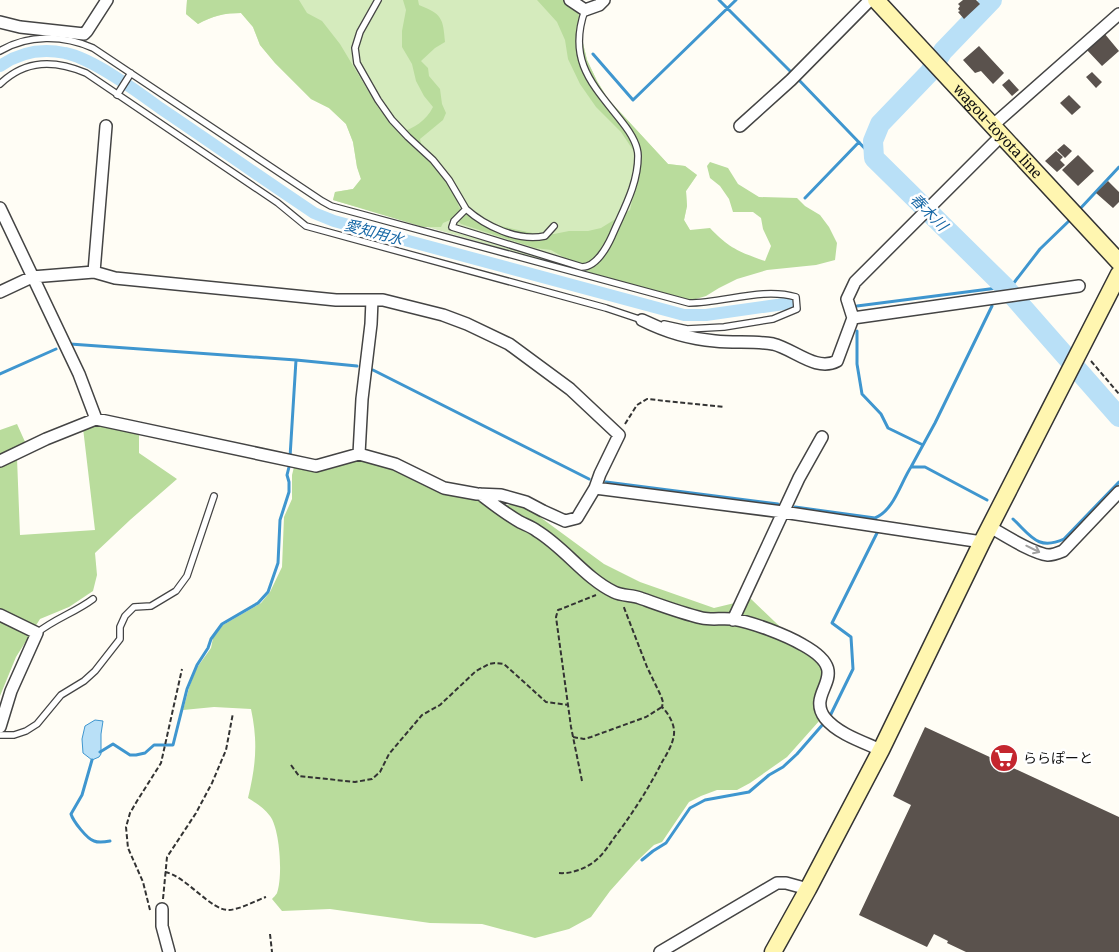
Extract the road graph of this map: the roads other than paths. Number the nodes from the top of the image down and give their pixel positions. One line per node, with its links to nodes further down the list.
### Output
1 (107, 0): 9 (street)
2 (378, 0): 18 (lane)
3 (570, 0): 7 (street)
4 (604, 0): 7 (street)
5 (870, 0): 15 (street)
6 (876, 0): 16 (street, wagou-toyota line)
7 (585, 10): 18 (lane)
8 (1119, 14): 16 (street)
9 (0, 22)
10 (0, 52): 11 (lane)
11 (131, 73): 13 (lane); 28 (lane)
12 (0, 84): 13 (lane)
13 (117, 95): 28 (lane)
14 (106, 126): 21 (street)
15 (740, 126)
16 (997, 131): 20 (street, wagou-toyota line); 27 (street)
17 (0, 208): 23 (street)
18 (466, 209): 19 (lane)
19 (554, 226)
20 (1119, 262)
21 (94, 272): 23 (street); 26 (street)
22 (1119, 274): 38 (street)
23 (32, 277): 25 (street); 29 (street)
24 (1079, 286): 27 (street)
25 (0, 292)
26 (372, 300): 31 (street); 33 (street)
27 (853, 318): 28 (street)
28 (642, 320)
29 (96, 419): 31 (street); 32 (street)
30 (822, 436): 37 (street)
31 (359, 454): 35 (street)
32 (0, 461)
33 (595, 488): 35 (street); 37 (street)
34 (1119, 492): 38 (street, one-way to 34)
35 (480, 494): 42 (street)
36 (214, 496): 45 (lane)
37 (783, 512): 39 (street); 42 (street)
38 (990, 527): 39 (street)
39 (982, 542): 46 (street)
40 (93, 599): 43 (lane)
41 (0, 615): 43 (street)
42 (733, 620): 46 (street)
43 (38, 633): 44 (street)
44 (0, 727)
45 (0, 735)
46 (881, 750): 47 (street)
47 (808, 889): 50 (street); 51 (street)
48 (162, 909): 49 (street)
49 (169, 952)
50 (660, 952)
51 (773, 952)

